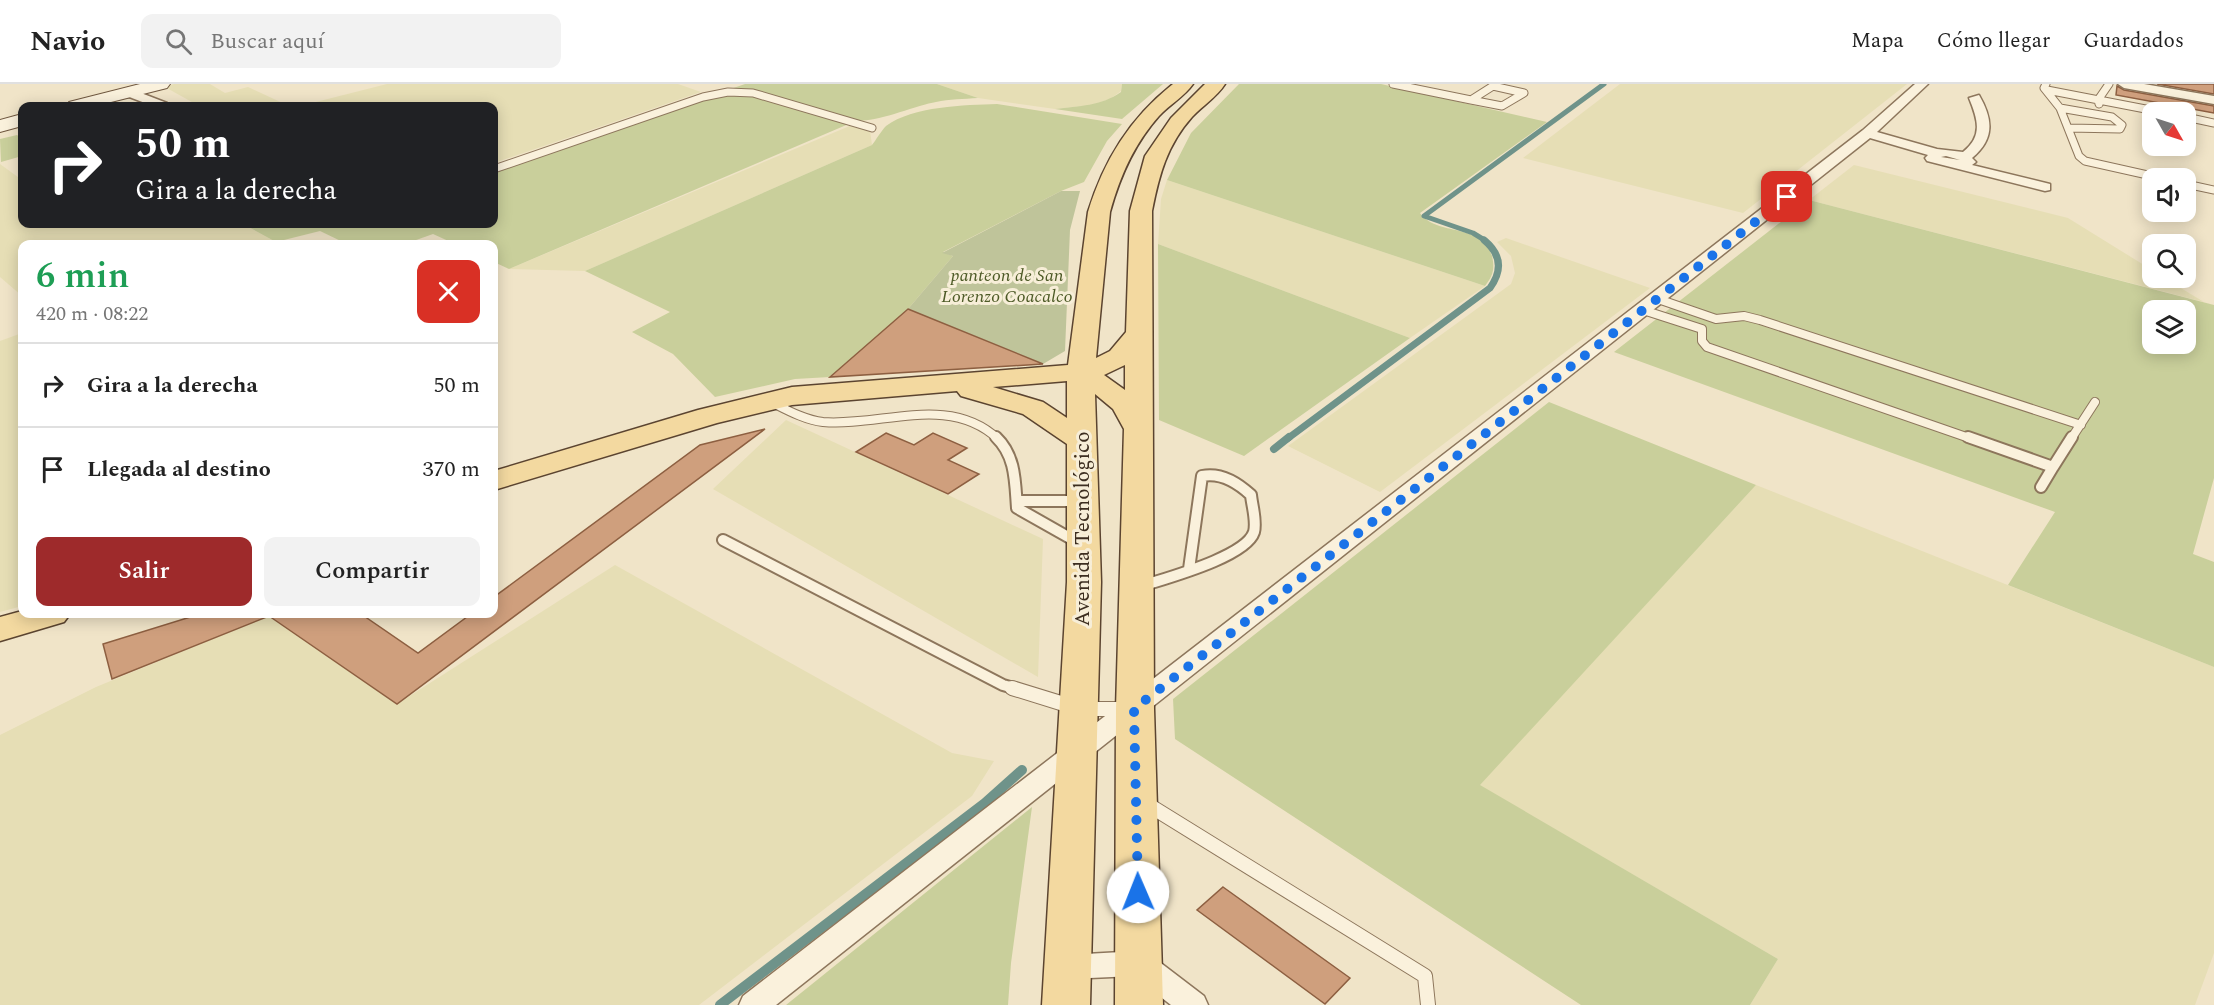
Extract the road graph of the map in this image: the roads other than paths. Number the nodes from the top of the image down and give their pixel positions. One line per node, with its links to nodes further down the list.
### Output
1 (160, 84): 9 (street)
2 (1184, 84): 34 (main road, Avenida Tecnológico)
3 (1216, 84): 33 (main road)
4 (1393, 84): 11 (lane)
5 (1922, 84): 25 (street)
6 (2109, 84): 12 (lane)
7 (2124, 84): 13 (street)
8 (2046, 87): 12 (lane); 16 (lane)
9 (129, 93): 14 (street); 15 (street)
10 (1975, 98): 26 (street)
11 (1470, 100): 11 (lane)
12 (2098, 100): 17 (lane); 18 (lane)
13 (2214, 100)
14 (92, 102)
15 (153, 102)
16 (2060, 108): 18 (lane); 24 (lane)
17 (2142, 108)
18 (2101, 114): 24 (lane)
19 (2196, 119): 21 (lane)
20 (18, 121): 22 (street)
21 (2214, 123)
22 (0, 126)
23 (872, 128): 27 (lane)
24 (2068, 128): 28 (lane)
25 (1865, 136): 26 (street); 32 (street)
26 (1960, 161): 30 (street)
27 (498, 168)
28 (2142, 174)
29 (2196, 186): 31 (lane)
30 (2045, 187)
31 (2214, 190)
32 (1650, 304): 38 (lane); 41 (lane); 53 (street)
33 (1141, 331): 34 (main road); 39 (main road)
34 (1081, 373): 35 (main road); 39 (main road); 40 (main road, Avenida Tecnológico)
35 (934, 384): 36 (main road); 40 (main road)
36 (768, 401): 42 (main road); 44 (lane)
37 (2096, 402): 38 (lane)
38 (2080, 425): 41 (lane)
39 (1139, 430): 49 (main road)
40 (1083, 441): 45 (main road, Avenida Tecnológico)
41 (2054, 467): 43 (lane)
42 (498, 480)
43 (2041, 487)
44 (1017, 501): 45 (lane); 47 (lane)
45 (1082, 501): 47 (main road, Avenida Tecnológico)
46 (723, 540): 52 (lane)
47 (1083, 545): 52 (main road, Avenida Tecnológico)
48 (1189, 569): 48 (lane); 49 (lane)
49 (1136, 588): 53 (main road)
50 (38, 618): 51 (main road)
51 (0, 629)
52 (1080, 709): 53 (lane); 54 (main road, Avenida Tecnológico)
53 (1134, 709): 54 (street); 55 (main road)
54 (1077, 753): 57 (main road, Avenida Tecnológico); 58 (street)
55 (1136, 798): 56 (main road); 62 (lane)
56 (1139, 963): 57 (street); 60 (main road); 61 (street)
57 (1068, 967): 59 (main road, Avenida Tecnológico)
58 (754, 1005)
59 (1066, 1005)
60 (1139, 1005)
61 (1193, 1005)
62 (1428, 1005)

